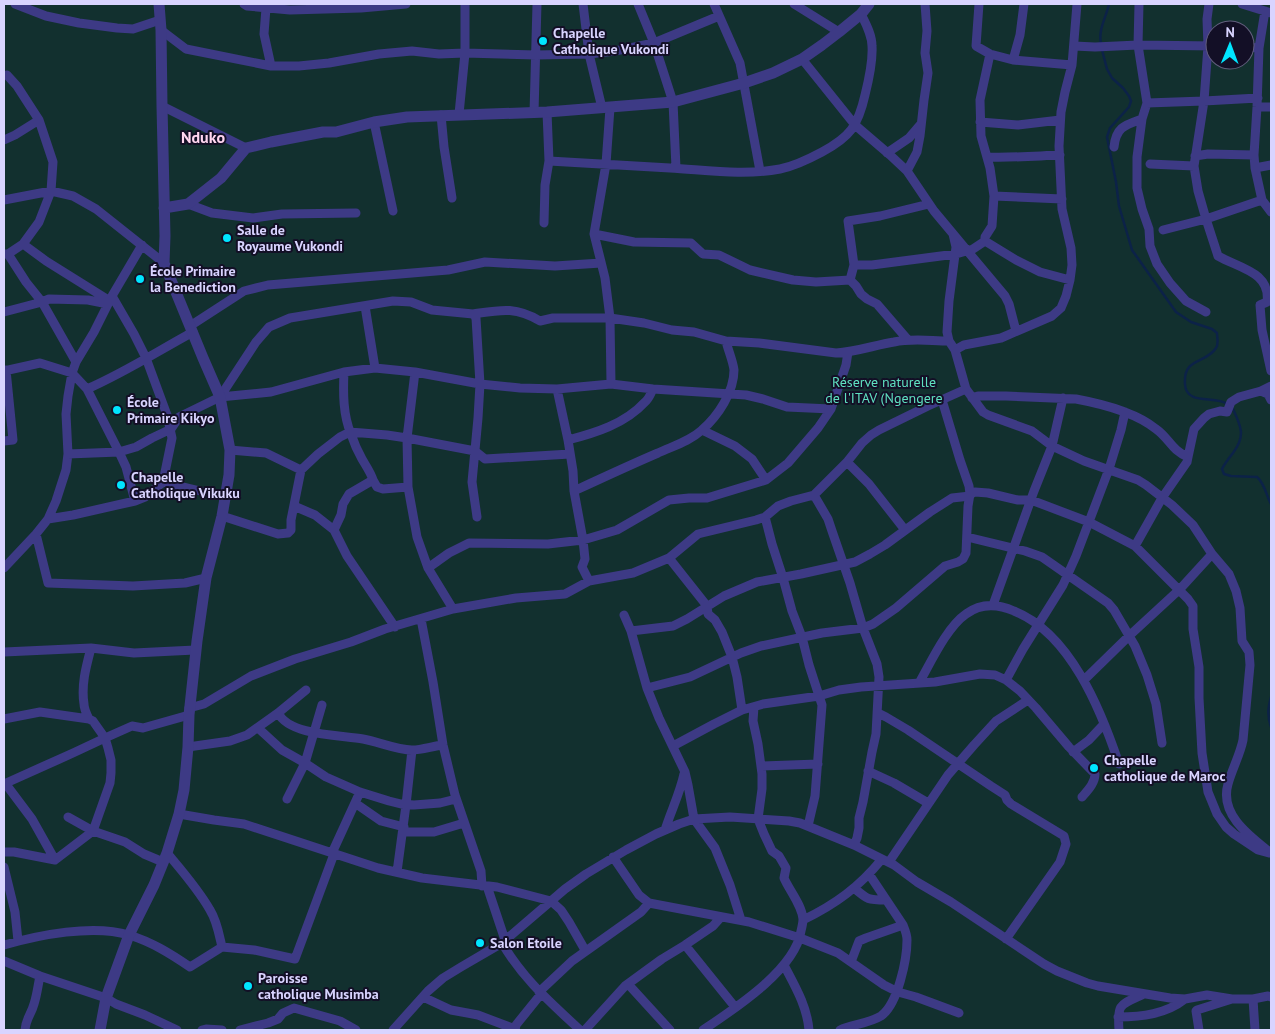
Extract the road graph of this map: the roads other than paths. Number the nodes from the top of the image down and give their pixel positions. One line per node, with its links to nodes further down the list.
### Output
1 (18, 4): 25 (street)
2 (159, 4): 25 (street)
3 (244, 4): 20 (street)
4 (406, 4): 19 (street)
5 (465, 4): 33 (street)
6 (536, 4): 36 (street)
7 (583, 4): 34 (street)
8 (638, 4): 27 (street)
9 (714, 4): 23 (street)
10 (794, 4): 26 (street)
11 (869, 4): 22 (street)
12 (925, 4): 60 (street)
13 (979, 4): 35 (street)
14 (1024, 4): 38 (street)
15 (1077, 4): 29 (street)
16 (1139, 4): 28 (street)
17 (1209, 4): 24 (street)
18 (1242, 4): 21 (street)
19 (361, 6): 20 (street)
20 (266, 8): 40 (street)
21 (1268, 12): 32 (street)
22 (861, 14): 26 (street); 61 (street)
23 (718, 16): 27 (street); 43 (street)
24 (1207, 20)
25 (161, 25): 40 (street); 48 (street)
26 (839, 32): 37 (street)
27 (654, 43): 34 (street); 45 (street)
28 (1138, 45): 29 (street); 30 (street); 47 (street)
29 (1074, 46): 39 (street)
30 (1205, 46)
31 (1255, 48): 32 (street)
32 (1259, 48): 46 (street)
33 (465, 52): 36 (street); 40 (street); 53 (street)
34 (589, 54): 36 (street); 50 (street)
35 (990, 54): 38 (street); 59 (street)
36 (536, 55): 52 (street)
37 (802, 58): 43 (street); 61 (street)
38 (1013, 60): 39 (street)
39 (1072, 65): 57 (street)
40 (271, 66)
41 (1209, 70): 44 (street)
42 (7, 75): 56 (street)
43 (744, 83): 45 (street); 77 (street)
44 (1204, 101): 46 (street); 47 (street); 68 (street)
45 (673, 102): 50 (street); 75 (street)
46 (1257, 102): 49 (street); 69 (street)
47 (1147, 103): 55 (street)
48 (162, 106): 64 (street); 87 (street)
49 (1271, 106)
50 (606, 108): 51 (street); 71 (street)
51 (547, 112): 52 (street); 70 (street)
52 (534, 113): 53 (street)
53 (459, 114): 54 (street)
54 (441, 115): 58 (street); 81 (street)
55 (1142, 118): 63 (street); 112 (street)
56 (39, 120): 62 (street); 79 (street)
57 (1060, 120): 59 (street); 66 (street)
58 (374, 122): 64 (street); 88 (street)
59 (980, 122): 67 (street)
60 (921, 124): 65 (street); 78 (street)
61 (855, 125): 65 (street); 77 (street)
62 (4, 140)
63 (1114, 147)
64 (246, 148): 85 (street)
65 (887, 153): 78 (street)
66 (1060, 155): 67 (street); 82 (street)
67 (987, 156): 80 (street)
68 (1195, 156): 69 (street); 74 (street)
69 (1254, 156): 76 (street)
70 (549, 161): 71 (street); 92 (street)
71 (606, 164): 75 (street); 94 (street)
72 (1150, 164): 74 (street)
73 (1271, 165): 76 (street)
74 (1194, 166): 91 (street)
75 (676, 168): 77 (street)
76 (1255, 168): 84 (street)
77 (760, 171)
78 (906, 171): 86 (street)
79 (51, 191): 83 (street); 97 (street); 98 (street)
80 (994, 196): 82 (street); 96 (street)
81 (452, 198)
82 (1062, 199): 106 (street)
83 (4, 200)
84 (1262, 200): 89 (street); 91 (street)
85 (188, 204): 87 (street); 90 (street)
86 (929, 204): 95 (street); 104 (street)
87 (164, 208): 102 (street)
88 (393, 212)
89 (1271, 212)
90 (356, 213)
91 (1206, 219): 93 (street); 107 (street)
92 (544, 223)
93 (1164, 230)
94 (594, 234): 103 (street); 105 (street)
95 (953, 234): 99 (street); 101 (street)
96 (985, 241): 99 (street); 106 (street)
97 (23, 244): 100 (street); 108 (street)
98 (142, 245): 102 (street); 108 (street)
99 (967, 251): 101 (street); 117 (street)
100 (6, 254): 109 (street)
101 (956, 254): 104 (street); 120 (street)
102 (164, 263): 115 (street)
103 (601, 263): 114 (street); 115 (street)
104 (854, 264): 105 (street)
105 (850, 280): 118 (street)
106 (1070, 280): 117 (street)
107 (1269, 285): 116 (street)
108 (110, 300): 109 (street); 123 (street); 124 (street)
109 (42, 302): 111 (street); 124 (street)
110 (365, 306): 113 (street); 125 (street); 140 (street)
111 (4, 312)
112 (1206, 312)
113 (473, 314): 114 (street); 131 (street)
114 (610, 318): 119 (street); 132 (street)
115 (191, 329): 123 (street); 140 (street)
116 (1266, 330): 127 (street)
117 (1016, 331): 121 (street)
118 (908, 340): 120 (street); 122 (street)
119 (726, 341): 122 (street); 139 (street)
120 (949, 341): 121 (street)
121 (955, 350): 137 (street)
122 (848, 352): 145 (street)
123 (146, 358): 134 (street); 147 (street)
124 (76, 362): 130 (street)
125 (375, 368): 128 (street); 129 (street)
126 (5, 371): 130 (street); 152 (street)
127 (1271, 371)
128 (344, 372): 140 (street); 149 (street)
129 (415, 372): 131 (street); 150 (street)
130 (72, 374): 134 (street); 157 (street)
131 (480, 384): 135 (street); 155 (street)
132 (611, 384): 135 (street); 136 (street)
133 (1271, 386): 138 (street)
134 (87, 389): 156 (street)
135 (557, 389): 151 (street)
136 (653, 389): 139 (street); 151 (street)
137 (966, 389): 141 (street); 143 (street)
138 (1261, 391): 144 (street); 159 (street)
139 (729, 394): 145 (street); 148 (street)
140 (220, 396): 147 (street); 154 (street)
141 (972, 398): 142 (street); 153 (street)
142 (1063, 398): 146 (street); 153 (street)
143 (942, 400): 160 (street); 169 (street)
144 (1271, 400)
145 (831, 410): 164 (street)
146 (1125, 412): 159 (street); 161 (street)
147 (171, 429): 156 (street); 165 (street)
148 (702, 430): 164 (street); 167 (street)
149 (350, 432): 150 (street); 162 (street); 163 (street)
150 (407, 438): 155 (street); 166 (street)
151 (568, 440): 158 (street)
152 (4, 441)
153 (1052, 446): 161 (street); 172 (street)
154 (230, 450): 162 (street); 170 (street)
155 (475, 451): 158 (street); 176 (street)
156 (119, 452): 157 (street); 173 (street)
157 (68, 454): 178 (street)
158 (570, 454): 167 (street)
159 (1188, 457): 171 (street)
160 (847, 462): 168 (street); 181 (street)
161 (1108, 469): 171 (street); 179 (street)
162 (302, 470): 174 (street)
163 (373, 480): 166 (street); 180 (street)
164 (766, 480): 184 (street)
165 (163, 482): 170 (street); 173 (street)
166 (408, 487): 191 (street)
167 (574, 491): 184 (street)
168 (814, 495): 177 (street); 189 (street)
169 (970, 495): 172 (street); 181 (street); 183 (street)
170 (225, 497): 175 (street)
171 (1162, 498): 185 (street); 187 (street)
172 (1031, 500): 179 (street); 186 (street)
173 (134, 501): 178 (street)
174 (294, 506): 175 (street); 180 (street)
175 (222, 516): 193 (street)
176 (477, 517)
177 (765, 517): 188 (street); 194 (street)
178 (48, 519): 182 (street)
179 (1089, 522): 185 (street); 192 (street)
180 (334, 530): 203 (street)
181 (905, 530): 189 (street)
182 (36, 534): 190 (street); 193 (street)
183 (967, 538): 186 (street); 204 (street)
184 (583, 540): 191 (street); 195 (street)
185 (1135, 546): 196 (street)
186 (1014, 548): 192 (street); 197 (street)
187 (1212, 554): 196 (street); 265 (street)
188 (669, 558): 195 (street); 198 (street)
189 (843, 565): 194 (street); 204 (street)
190 (4, 568)
191 (428, 568): 199 (street)
192 (1068, 574): 202 (street); 206 (street)
193 (206, 578): 209 (street)
194 (784, 578): 198 (street); 207 (street)
195 (589, 581): 199 (street)
196 (1180, 589): 206 (street); 265 (street)
197 (993, 605): 202 (street); 214 (street)
198 (707, 606): 205 (street); 211 (street)
199 (453, 609): 201 (street)
200 (624, 615): 205 (street)
201 (421, 619): 203 (street); 233 (street)
202 (1039, 625): 212 (street); 213 (street)
203 (395, 627): 223 (street)
204 (863, 628): 207 (street); 215 (street)
205 (631, 631): 216 (street)
206 (1129, 636): 213 (street); 232 (street)
207 (802, 637): 211 (street); 218 (street)
208 (91, 648): 209 (street); 210 (street); 227 (street)
209 (196, 650): 223 (street)
210 (4, 652)
211 (732, 657): 216 (street); 222 (street)
212 (1006, 680): 214 (street); 219 (street)
213 (1084, 680): 228 (street)
214 (919, 682): 215 (street)
215 (879, 685): 218 (street); 225 (street)
216 (647, 688): 234 (street)
217 (306, 690): 224 (street)
218 (819, 696): 221 (street); 240 (street)
219 (1028, 700): 237 (street); 239 (street)
220 (322, 705): 230 (street)
221 (754, 707): 222 (street); 242 (street)
222 (742, 710): 234 (street)
223 (189, 711): 231 (street); 235 (street)
224 (278, 713): 229 (street); 230 (street)
225 (878, 713): 239 (street); 244 (street)
226 (4, 719): 227 (street)
227 (89, 719): 231 (street)
228 (1104, 724): 237 (street); 241 (street)
229 (258, 728): 235 (street); 238 (street)
230 (313, 733): 236 (street); 238 (street)
231 (105, 738): 245 (street); 261 (street)
232 (1162, 743)
233 (442, 745): 236 (street); 249 (street)
234 (673, 746): 243 (street)
235 (188, 747): 253 (street)
236 (412, 750): 252 (street)
237 (1073, 752): 247 (street)
238 (305, 763): 246 (street); 248 (street)
239 (958, 763): 251 (street); 284 (street)
240 (818, 764): 242 (street); 258 (street)
241 (1119, 764)
242 (761, 766): 256 (street)
243 (685, 772): 255 (street); 260 (street)
244 (868, 772): 251 (street); 262 (street)
245 (4, 784): 268 (street)
246 (360, 792): 250 (street); 252 (street)
247 (1082, 796)
248 (287, 799)
249 (456, 799): 252 (street); 257 (street)
250 (355, 803): 259 (street); 264 (street)
251 (928, 803): 269 (street)
252 (406, 805): 259 (street)
253 (179, 814): 264 (street); 266 (street)
254 (68, 817): 261 (street)
255 (694, 819): 256 (street); 260 (street); 279 (street)
256 (758, 819): 258 (street); 280 (street)
257 (464, 823): 259 (street); 273 (street)
258 (808, 826): 262 (street)
259 (403, 829): 271 (street)
260 (665, 830): 267 (street)
261 (93, 831): 266 (street); 268 (street)
262 (854, 845): 269 (street)
263 (4, 852): 268 (street)
264 (333, 853): 271 (street); 289 (street)
265 (1271, 853)
266 (165, 857): 282 (street); 289 (street)
267 (613, 857): 276 (street); 277 (street)
268 (55, 860)
269 (886, 861): 272 (street); 284 (street)
270 (4, 867): 285 (street)
271 (397, 872): 273 (street)
272 (869, 874): 274 (street); 275 (street)
273 (485, 886): 276 (street); 286 (street)
274 (854, 888): 275 (street); 280 (street)
275 (886, 900): 281 (street)
276 (551, 901): 286 (street); 290 (street)
277 (649, 903): 278 (street); 290 (street)
278 (721, 917): 279 (street); 288 (street)
279 (741, 920): 283 (street)
280 (803, 920): 283 (street)
281 (904, 926): 292 (street); 296 (street)
282 (129, 935): 285 (street); 289 (street); 301 (street)
283 (800, 938): 292 (street); 293 (street)
284 (1006, 939): 298 (street)
285 (18, 941): 287 (street)
286 (503, 941): 297 (street); 299 (street)
287 (4, 945)
288 (685, 945): 295 (street); 305 (street)
289 (222, 947)
290 (585, 950): 297 (street)
291 (4, 961): 294 (street)
292 (851, 962): 296 (street)
293 (784, 965): 305 (street); 321 (street)
294 (40, 976): 301 (street); 308 (street)
295 (628, 984): 318 (street); 319 (street)
296 (898, 992): 306 (street); 322 (street)
297 (540, 993): 316 (street); 317 (street)
298 (1144, 994): 302 (street); 307 (street)
299 (422, 997): 315 (street); 316 (street)
300 (1271, 997): 304 (street)
301 (106, 998): 309 (street); 310 (street)
302 (1184, 999): 303 (street); 307 (street)
303 (1232, 999): 304 (street); 324 (street)
304 (1253, 999): 325 (street)
305 (735, 1007): 320 (street)
306 (959, 1013)
307 (1118, 1017): 323 (street)
308 (25, 1030)
309 (100, 1030)
310 (176, 1030)
311 (202, 1030): 312 (street)
312 (222, 1030)
313 (240, 1030): 314 (street)
314 (356, 1030)
315 (393, 1030)
316 (515, 1030)
317 (580, 1030)
318 (585, 1030)
319 (670, 1030)
320 (702, 1030)
321 (808, 1030)
322 (840, 1030)
323 (1119, 1030)
324 (1199, 1030)
325 (1254, 1030)

